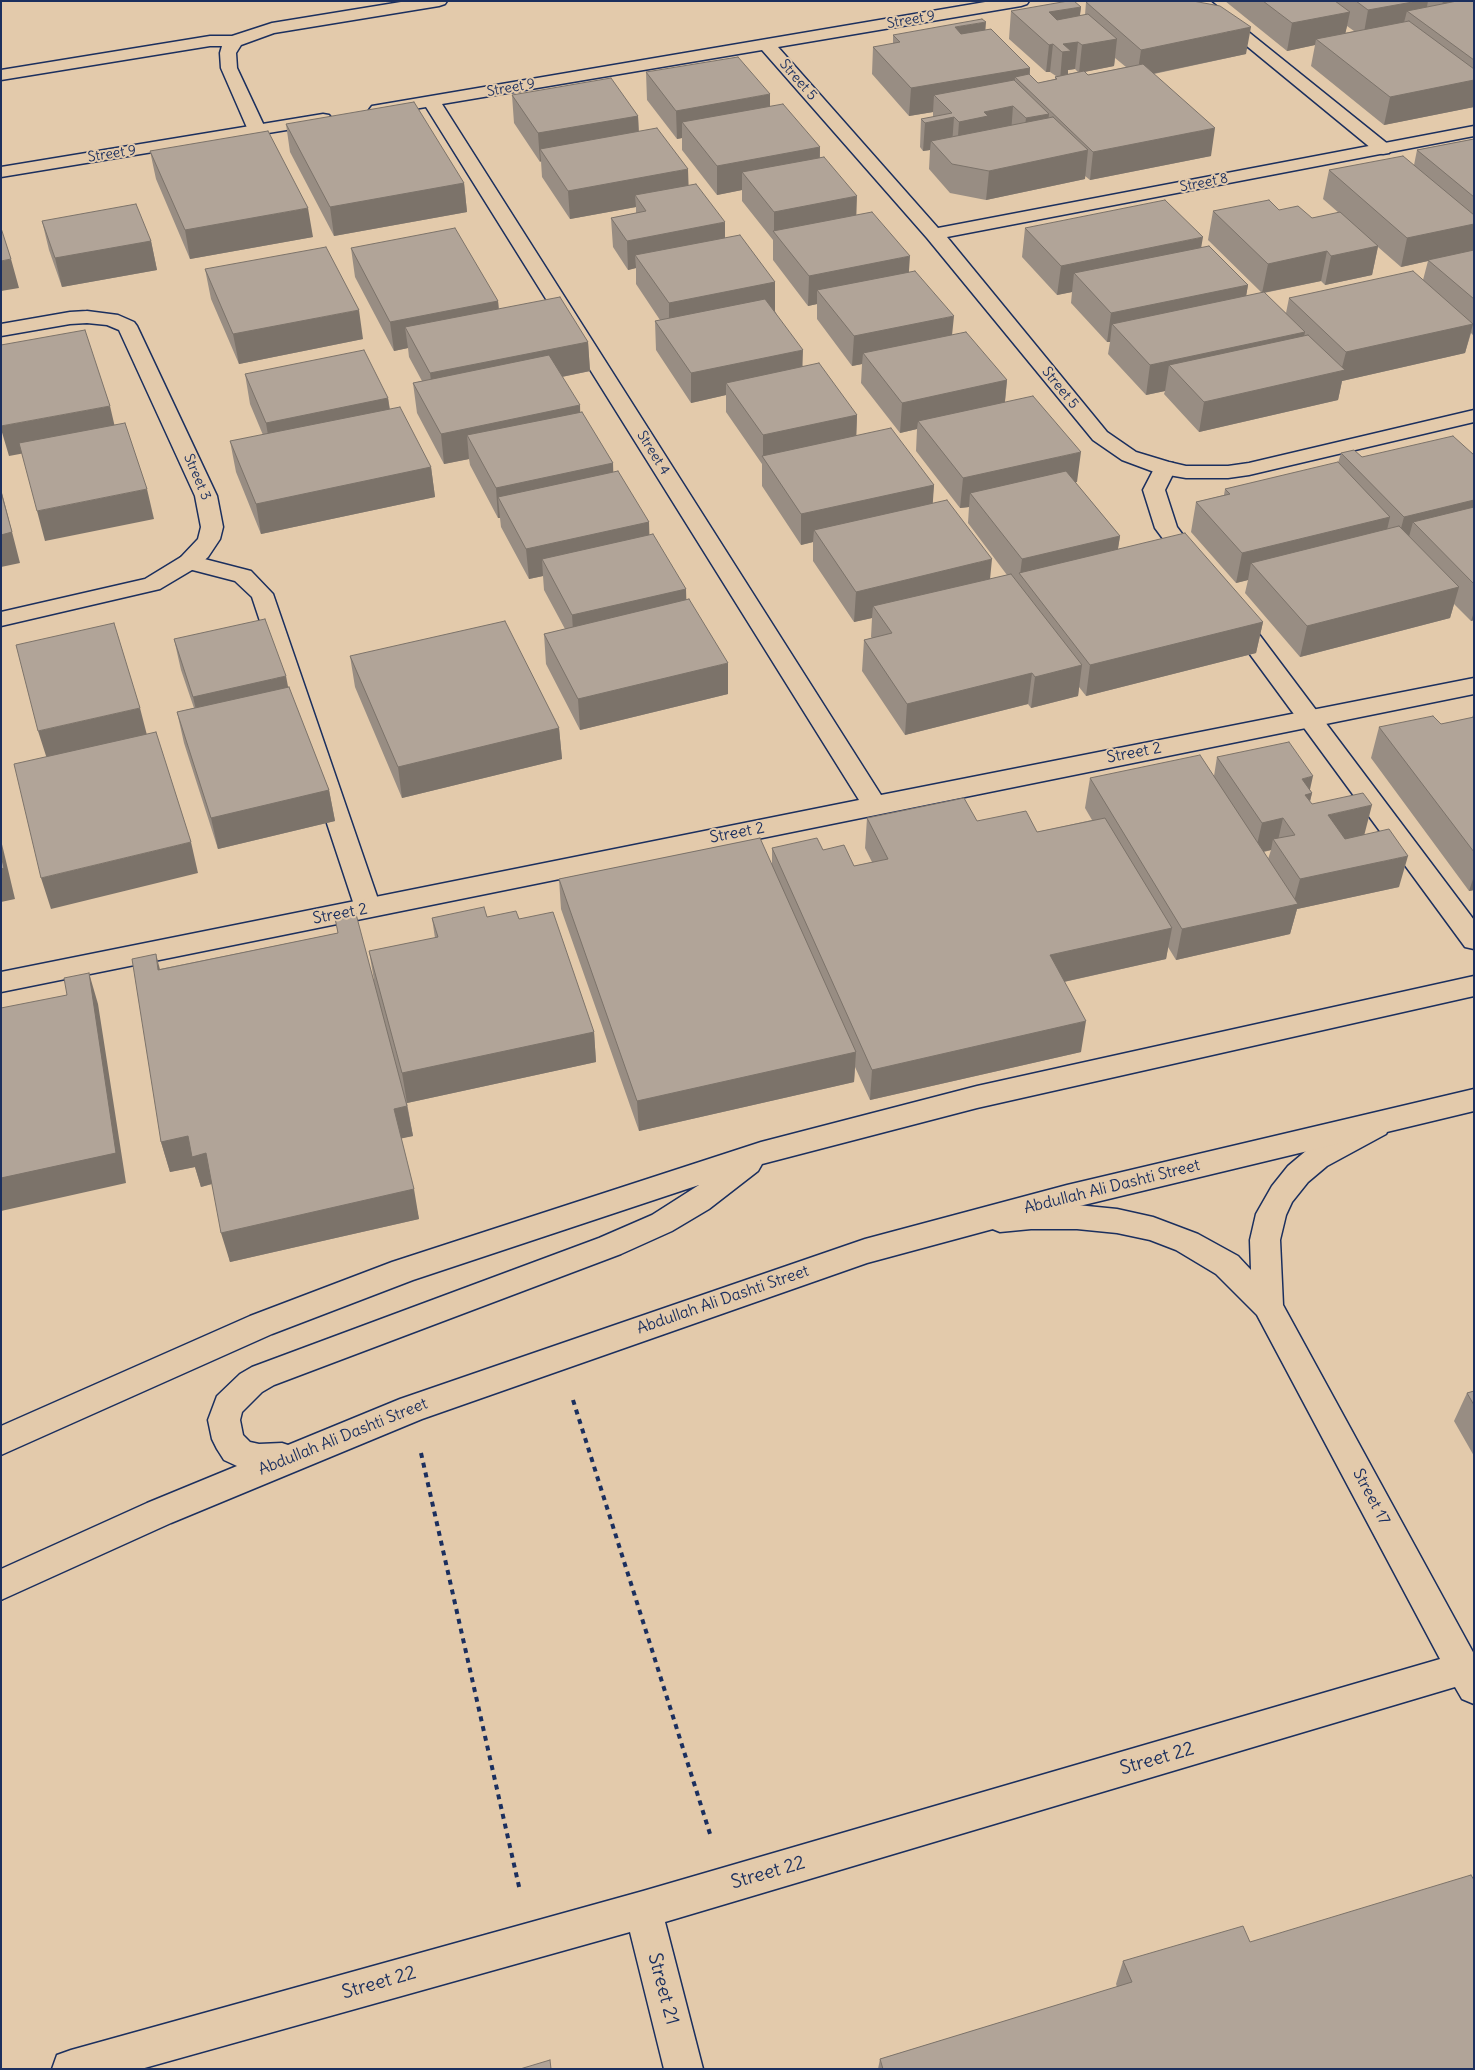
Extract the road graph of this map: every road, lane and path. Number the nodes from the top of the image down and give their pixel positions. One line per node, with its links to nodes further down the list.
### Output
1 (439, 1): 5 (street)
2 (1021, 1): 4 (street, Street 9)
3 (1200, 1): 13 (street)
4 (984, 4): 6 (street, Street 9)
5 (235, 41): 7 (street); 11 (street)
6 (767, 45): 8 (street, Street 9); 15 (street, Street 5)
7 (1, 75)
8 (431, 101): 9 (street, Street 9); 23 (street, Street 4)
9 (363, 112)
10 (344, 116): 11 (street, Street 9)
11 (257, 130): 14 (street, Street 9)
12 (1474, 131): 13 (street, Street 8)
13 (1383, 148): 15 (street, Street 8)
14 (1, 172)
15 (934, 234): 18 (street, Street 5)
16 (1, 330): 19 (street, Street 3)
17 (1474, 416): 18 (street, Street 5)
18 (1165, 468): 22 (street)
19 (189, 562): 20 (street, Street 3); 24 (street)
20 (1, 619)
21 (1474, 686): 22 (street, Street 2)
22 (1311, 718): 23 (street, Street 2); 25 (street)
23 (875, 805): 24 (street, Street 2)
24 (368, 908): 26 (street, Street 2)
25 (1474, 940)
26 (1, 982)
27 (1474, 986): 30 (street)
28 (1474, 1100): 29 (street, Abdullah Ali Dashti Street)
29 (1391, 1119): 31 (street, Abdullah Ali Dashti Street); 32 (street, Street 17)
30 (761, 1153): 35 (street); 36 (street)
31 (969, 1223): 32 (street, Street 17); 33 (street, Abdullah Ali Dashti Street)
32 (1268, 1306): 38 (street, Street 17)
33 (559, 1356): 34 (street, Abdullah Ali Dashti Street); 39 (path)
34 (411, 1409): 36 (street, Abdullah Ali Dashti Street); 41 (path)
35 (1, 1441)
36 (293, 1456): 37 (street, Abdullah Ali Dashti Street)
37 (1, 1585)
38 (1469, 1678): 39 (street, Street 22)
39 (727, 1885): 40 (street, Street 22)
40 (643, 1910): 41 (street, Street 22); 43 (street, Street 21)
41 (531, 1940): 42 (street, Street 22)
42 (71, 2069)
43 (684, 2069)

